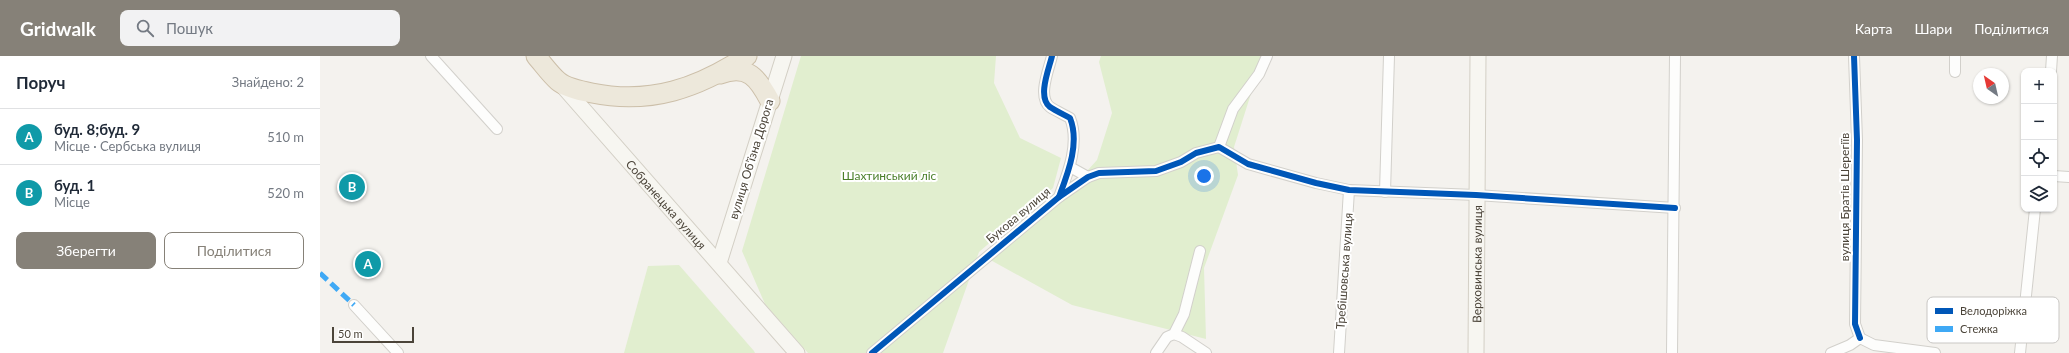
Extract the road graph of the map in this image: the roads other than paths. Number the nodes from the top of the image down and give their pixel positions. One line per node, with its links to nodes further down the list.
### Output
1 (431, 56): 18 (street)
2 (536, 56): 16 (highway, Собранецька вулиця)
3 (747, 56): 15 (highway)
4 (784, 56): 17 (main road, вулиця Обʼїзна Дорога)
5 (1052, 56): 20 (street, Букова вулиця)
6 (1267, 56): 19 (street)
7 (1389, 56): 25 (street)
8 (1478, 56): 26 (main road, Верховинська вулиця)
9 (1675, 56): 28 (street)
10 (1854, 56): 35 (street, вулиця Братів Шерегіїв)
11 (1955, 56): 14 (street)
12 (2052, 56): 13 (street)
13 (2051, 68)
14 (1955, 72)
15 (712, 78): 16 (highway); 17 (highway)
16 (559, 82): 31 (main road, Собранецька вулиця)
17 (770, 101): 31 (main road, вулиця Обʼїзна Дорога)
18 (497, 129)
19 (1219, 147): 22 (street); 24 (street)
20 (1070, 167): 22 (street); 27 (street, Букова вулиця)
21 (2057, 176): 23 (street)
22 (1088, 177): 27 (street)
23 (2069, 177)
24 (1349, 190): 25 (street); 42 (street, Требішовська вулиця)
25 (1385, 192): 26 (street)
26 (1476, 195): 28 (street); 43 (main road, Верховинська вулиця)
27 (1059, 197): 39 (street, Букова вулиця)
28 (1675, 208): 44 (street)
29 (2035, 212): 32 (street)
30 (1200, 251): 34 (street)
31 (719, 263): 38 (main road, Собранецька вулиця)
32 (2026, 297)
33 (354, 305): 37 (street)
34 (1174, 334): 40 (street); 41 (street)
35 (1860, 338): 45 (street); 46 (street)
36 (2021, 343): 47 (street)
37 (398, 353)
38 (797, 353)
39 (872, 353)
40 (1156, 353)
41 (1206, 353)
42 (1339, 353)
43 (1476, 353)
44 (1672, 353)
45 (1831, 353)
46 (1934, 353)
47 (2020, 353)

